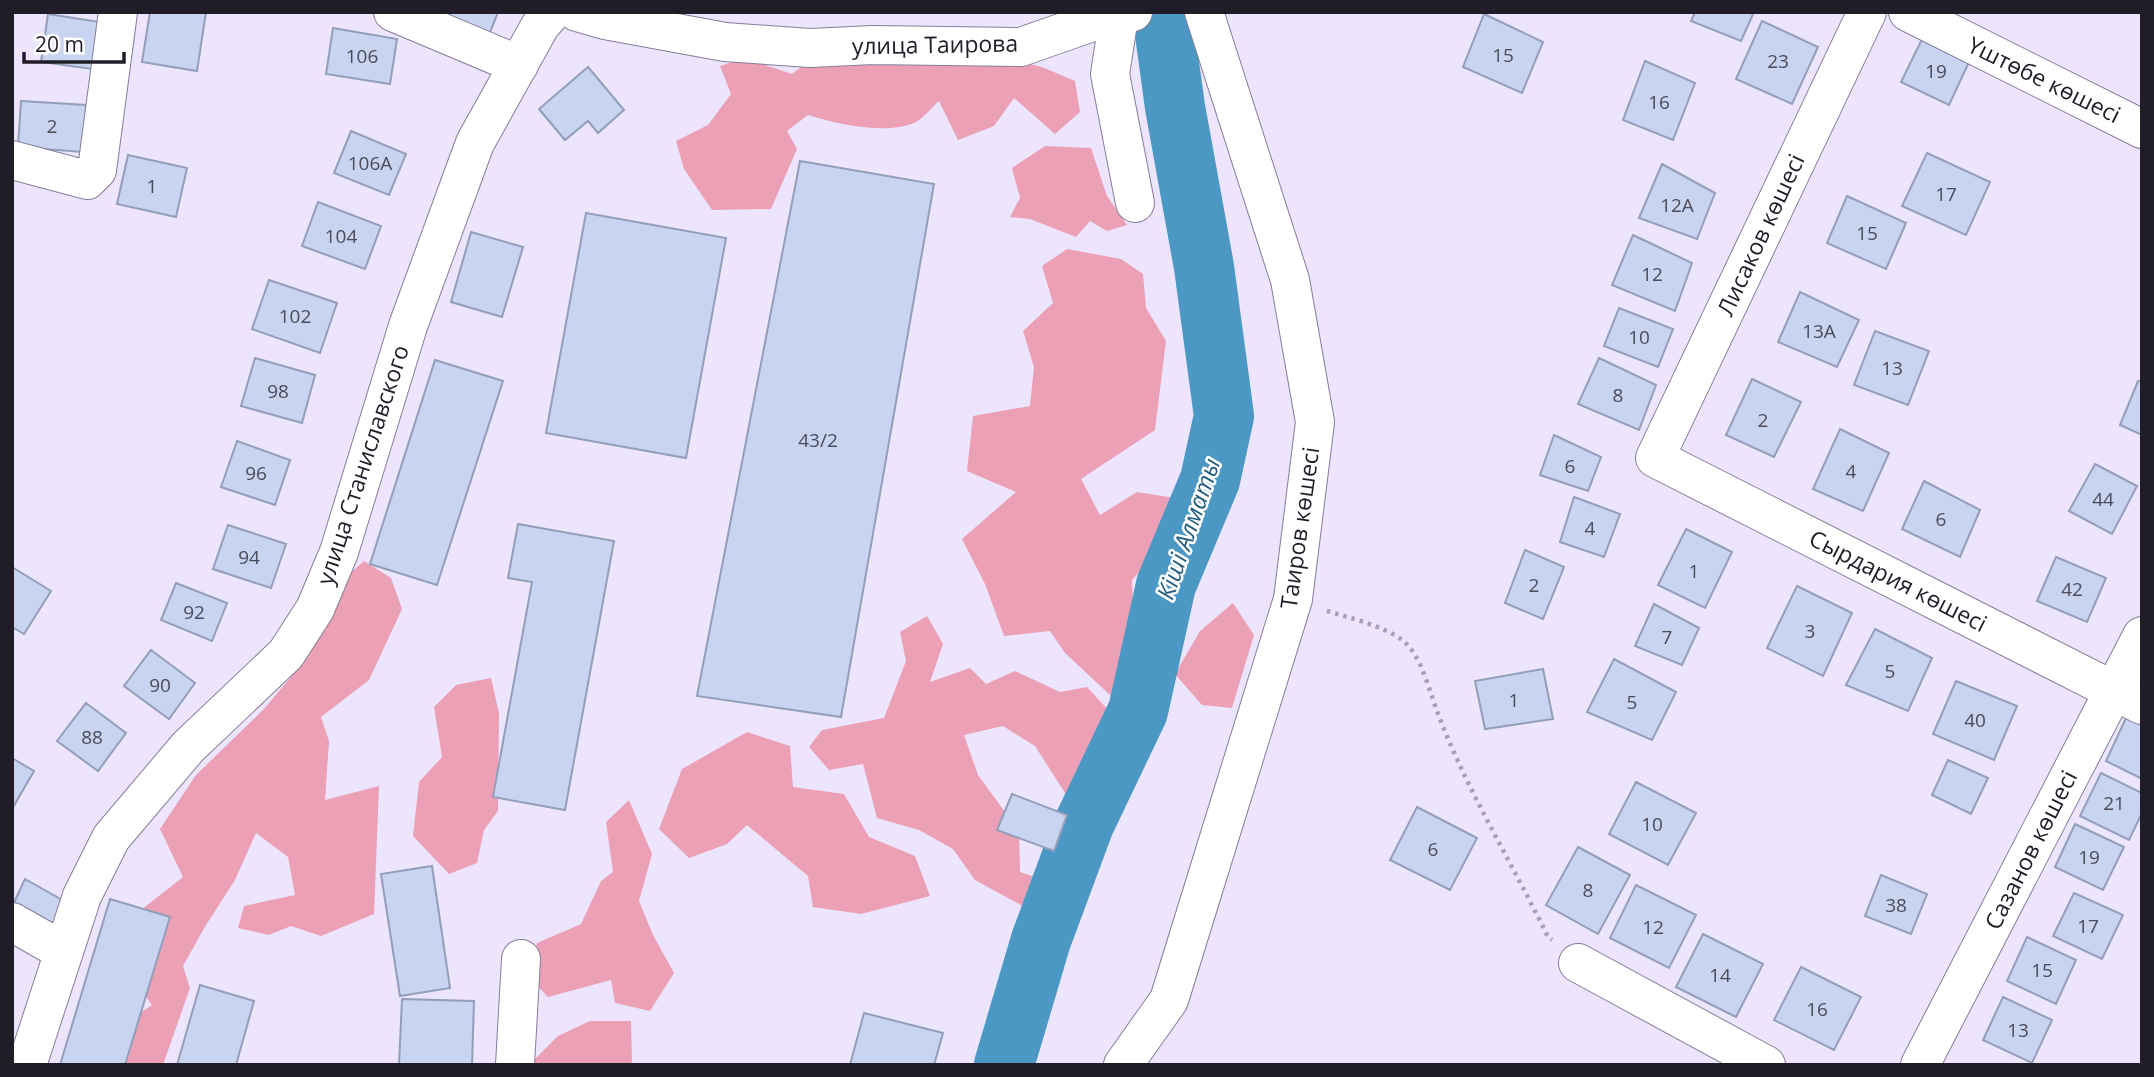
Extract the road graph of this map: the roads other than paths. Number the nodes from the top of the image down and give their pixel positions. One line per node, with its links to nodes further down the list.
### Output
1 (118, 12): 11 (street)
2 (393, 12): 9 (street)
3 (552, 12): 9 (street, улица Станиславского)
4 (577, 12): 8 (street, улица Таирова)
5 (1204, 12): 22 (street, Таиров көшесі)
6 (1867, 12): 13 (street, Лисаков көшесі)
7 (1908, 12): 10 (street, Үштөбе көшесі)
8 (1112, 15): 12 (street)
9 (519, 65): 17 (street, улица Станиславского)
10 (2142, 129)
11 (12, 160)
12 (1135, 203)
13 (1655, 457): 15 (street, Сырдария көшесі)
14 (2142, 636): 15 (street, Сазанов көшесі)
15 (2128, 698): 24 (street, Сазанов көшесі)
16 (12, 922): 17 (street)
17 (63, 951): 20 (street, улица Станиславского)
18 (521, 959): 21 (street)
19 (1578, 963): 23 (street)
20 (27, 1065)
21 (515, 1065)
22 (1123, 1065)
23 (1766, 1065)
24 (1920, 1065)

